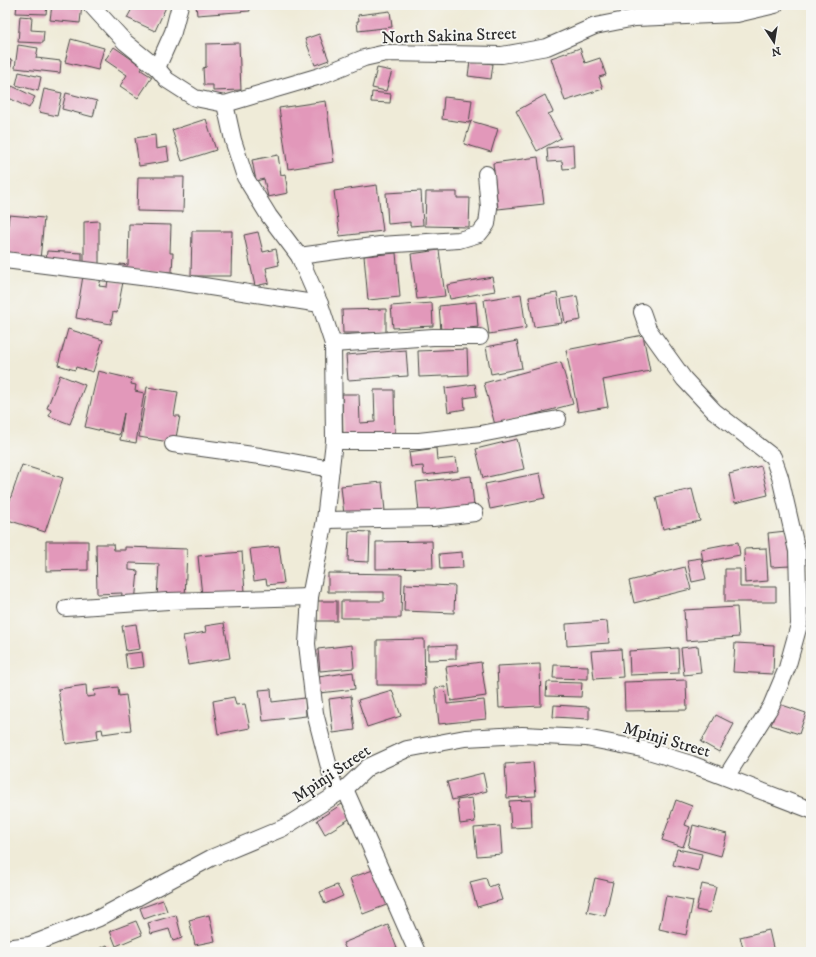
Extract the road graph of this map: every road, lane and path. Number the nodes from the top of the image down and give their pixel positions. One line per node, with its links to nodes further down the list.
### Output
1 (91, 5): 4 (street, North Sakina Street)
2 (180, 5): 4 (street)
3 (775, 5): 5 (street, North Sakina Street)
4 (157, 68): 5 (street, North Sakina Street)
5 (224, 104): 7 (street)
6 (486, 174): 7 (street)
7 (298, 256): 9 (street)
8 (5, 260): 9 (street)
9 (320, 304): 12 (street)
10 (642, 312): 21 (street)
11 (480, 337): 12 (street)
12 (333, 344): 14 (street)
13 (558, 419): 14 (street)
14 (334, 441): 16 (street)
15 (174, 444): 16 (street)
16 (331, 469): 18 (street)
17 (475, 513): 18 (street)
18 (325, 520): 19 (street)
19 (310, 597): 20 (street); 22 (street)
20 (66, 608)
21 (726, 777): 22 (street, Mpinji Street); 23 (street, Mpinji Street)
22 (340, 791): 24 (street, Mpinji Street); 25 (street)
23 (811, 810)
24 (5, 948)
25 (417, 952)

